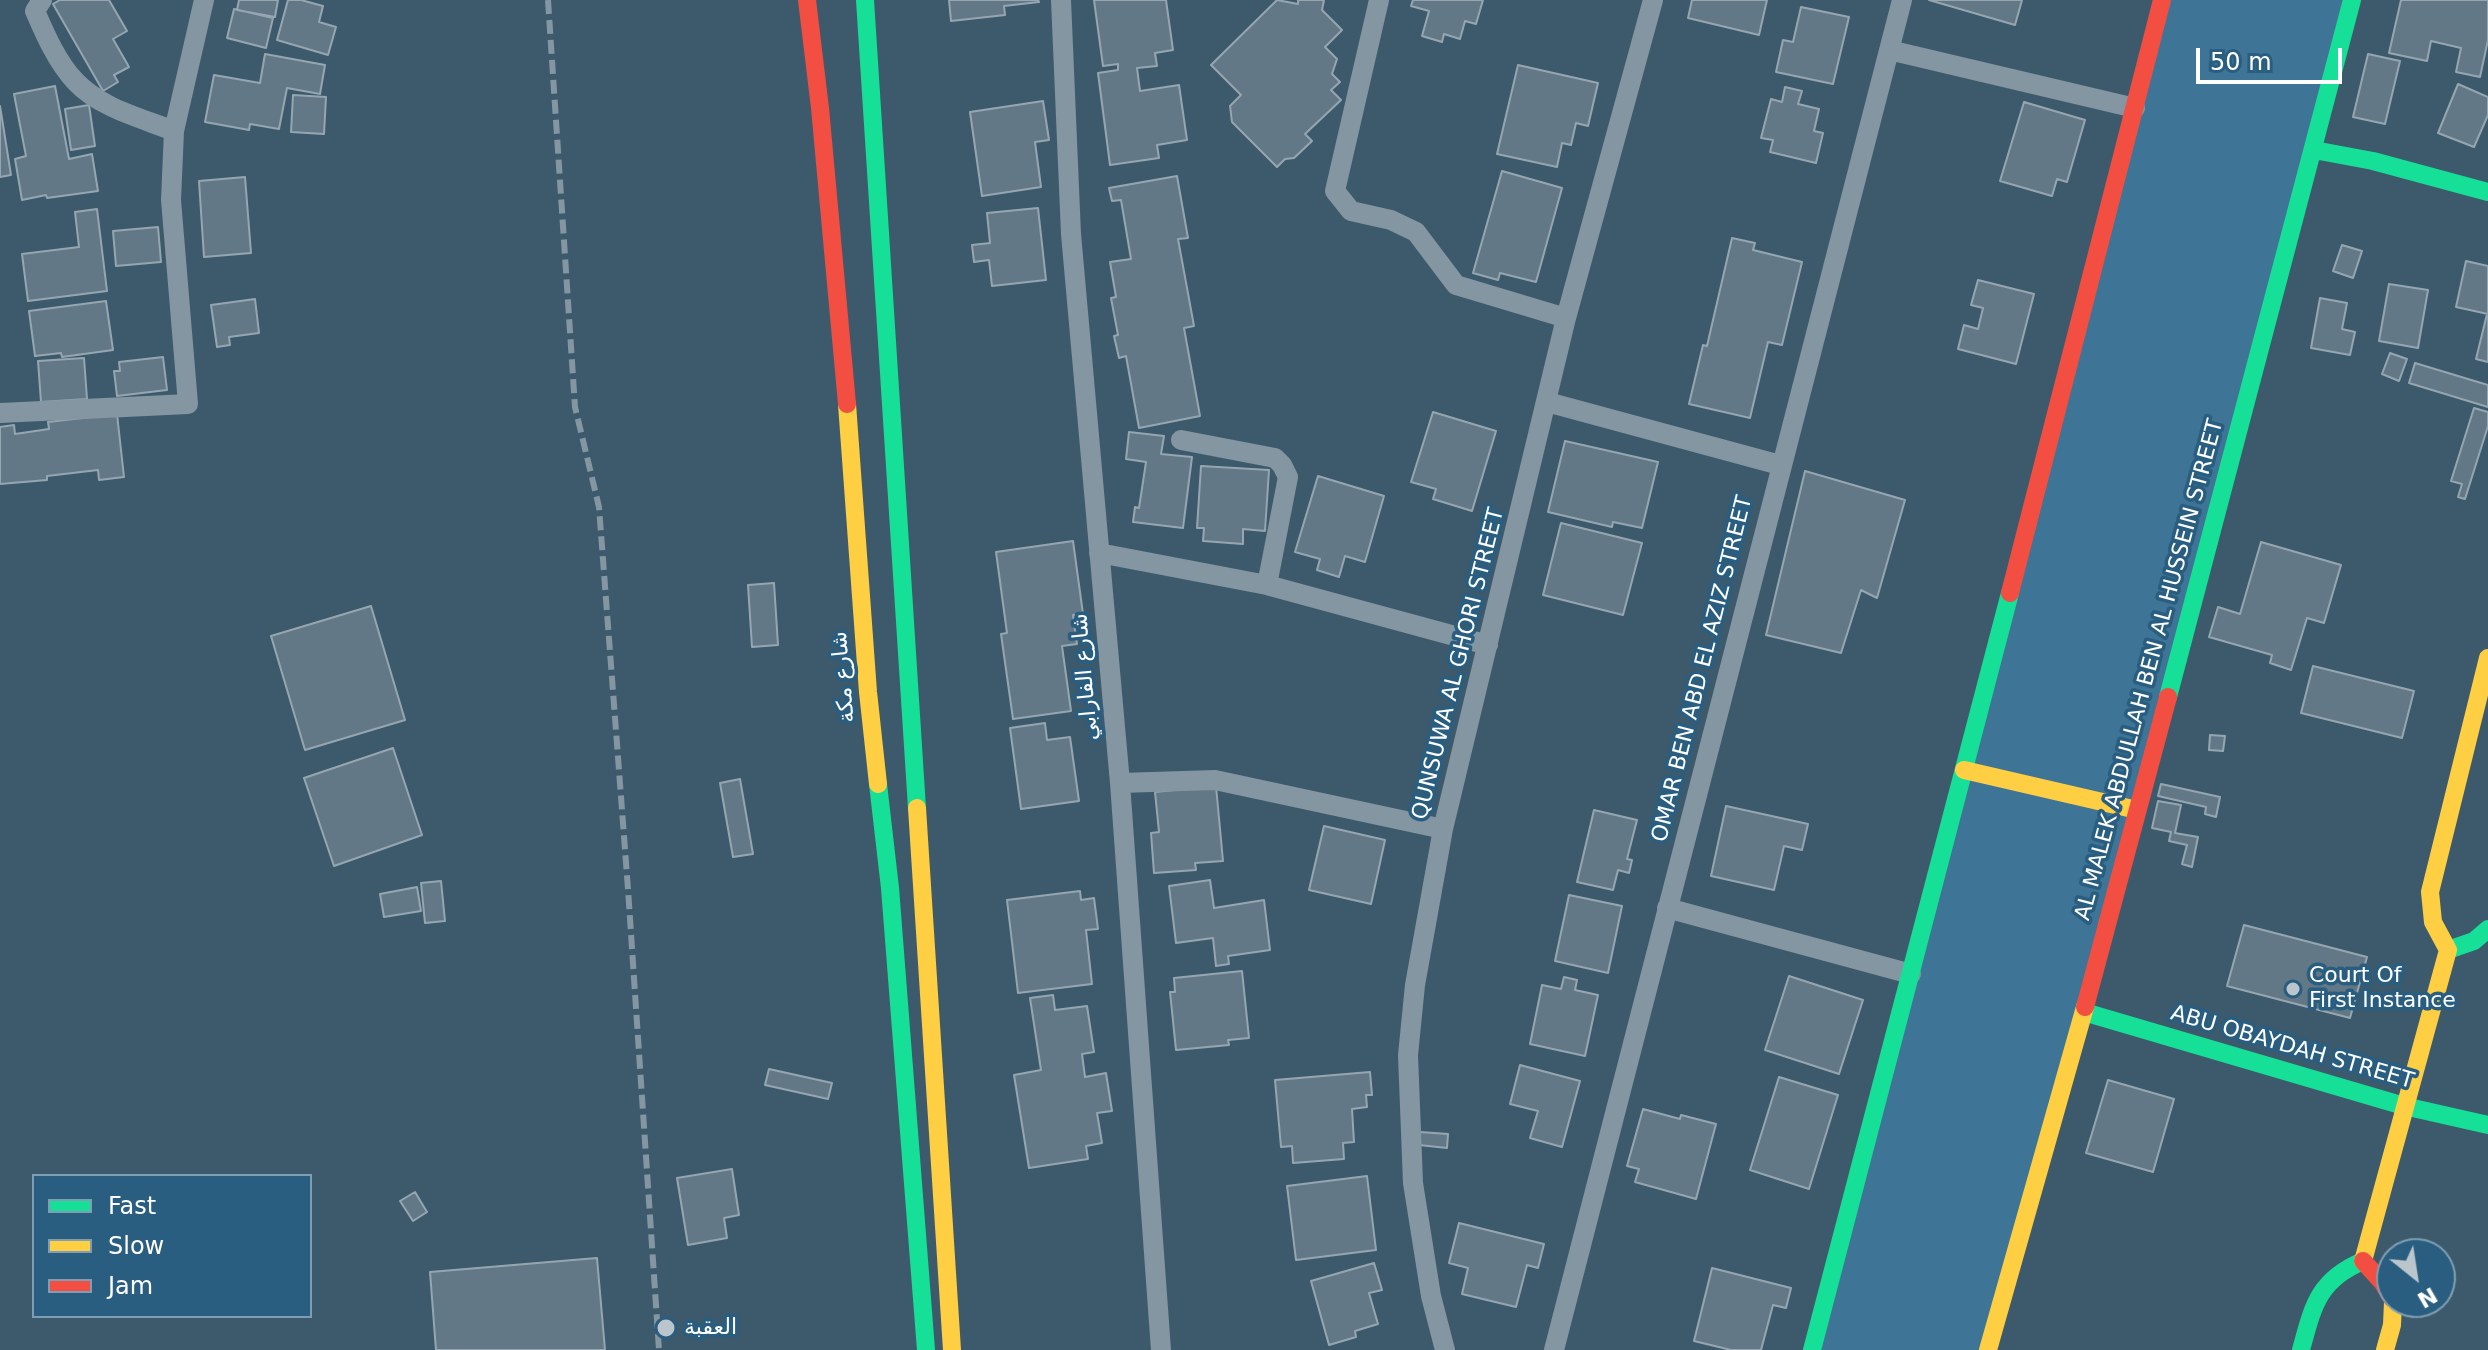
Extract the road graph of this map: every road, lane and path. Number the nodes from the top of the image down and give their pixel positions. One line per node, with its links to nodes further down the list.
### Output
1 (42, 0): 13 (street)
2 (204, 0): 13 (street)
3 (807, 0): 40 (main road, شارع مكة)
4 (865, 0): 41 (main road)
5 (1061, 0): 21 (street, شارع الفارابي)
6 (1379, 0): 16 (street)
7 (1653, 0): 16 (street, QUNSUWA AL GHORI STREET)
8 (1902, 0): 11 (street, OMAR BEN ABD EL AZIZ STREET)
9 (2162, 0): 12 (main road)
10 (2352, 0): 14 (main road, AL MALEK ABDULLAH BEN AL HUSSEIN STREET)
11 (1889, 50): 12 (street); 20 (street, OMAR BEN ABD EL AZIZ STREET)
12 (2135, 108): 26 (main road)
13 (174, 131): 18 (street)
14 (2314, 150): 15 (main road); 28 (main road, AL MALEK ABDULLAH BEN AL HUSSEIN STREET)
15 (2488, 192)
16 (1566, 318): 17 (street, QUNSUWA AL GHORI STREET)
17 (1547, 402): 20 (street); 23 (street, QUNSUWA AL GHORI STREET)
18 (0, 413)
19 (1181, 440): 22 (street)
20 (1780, 465): 30 (street, OMAR BEN ABD EL AZIZ STREET)
21 (1099, 553): 22 (street); 27 (street, شارع الفارابي)
22 (1267, 585): 23 (street)
23 (1488, 645): 29 (street, QUNSUWA AL GHORI STREET)
24 (2488, 658): 25 (main road)
25 (2480, 726): 32 (main road)
26 (1964, 770): 28 (main road); 33 (main road)
27 (1120, 783): 29 (street); 42 (street, شارع الفارابي)
28 (2137, 810): 34 (main road, AL MALEK ABDULLAH BEN AL HUSSEIN STREET)
29 (1443, 829): 43 (street, QUNSUWA AL GHORI STREET)
30 (1667, 908): 33 (street); 44 (street, OMAR BEN ABD EL AZIZ STREET)
31 (2488, 929): 32 (main road)
32 (2448, 950): 35 (main road)
33 (1911, 974): 45 (main road)
34 (2084, 1012): 35 (main road, ABU OBAYDAH STREET); 46 (main road, AL MALEK ABDULLAH BEN AL HUSSEIN STREET)
35 (2404, 1106): 36 (main road, ABU OBAYDAH STREET); 37 (main road)
36 (2488, 1125)
37 (2363, 1261): 38 (main road); 47 (main road)
38 (2376, 1275)
39 (2392, 1318): 48 (main road)
40 (926, 1350)
41 (952, 1350)
42 (1161, 1350)
43 (1445, 1350)
44 (1554, 1350)
45 (1812, 1350)
46 (1988, 1350)
47 (2301, 1350)
48 (2385, 1350)

